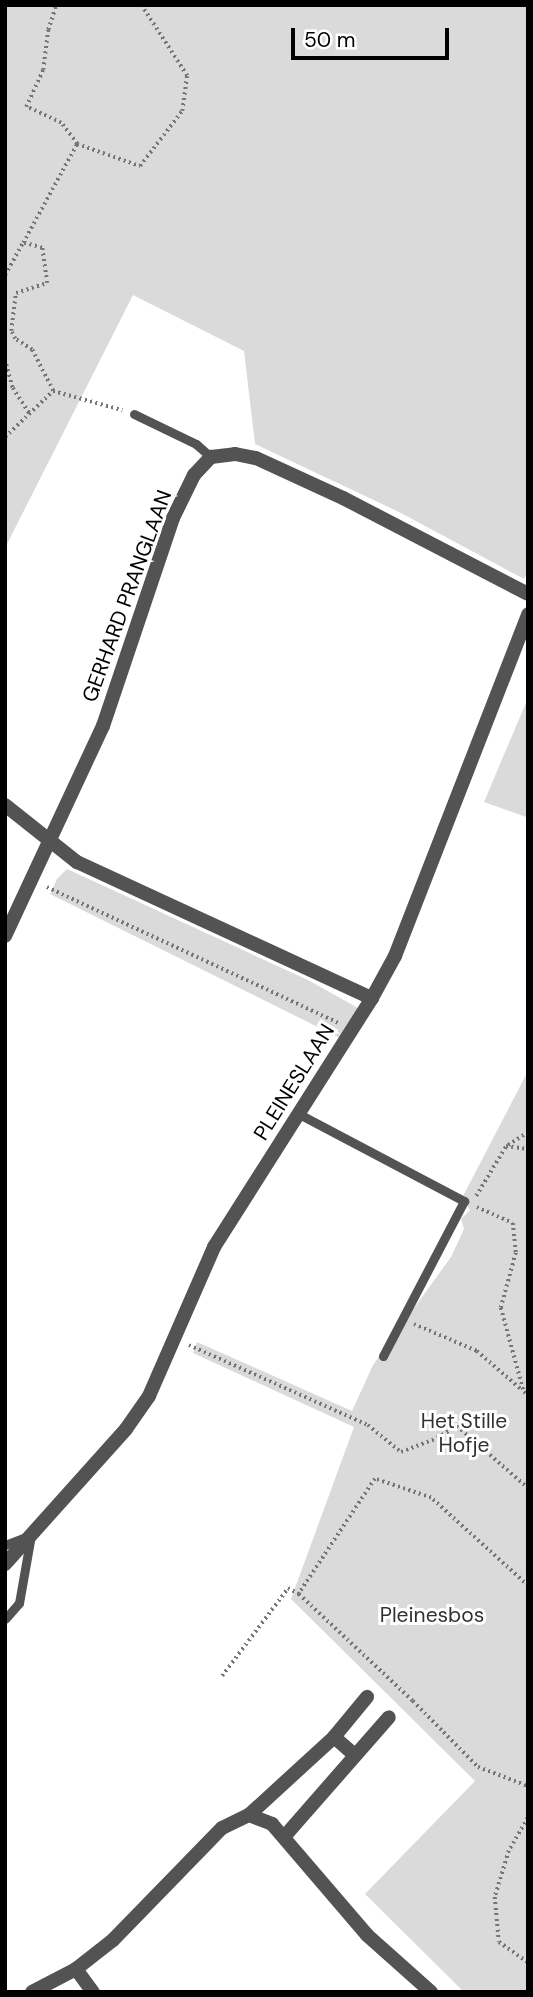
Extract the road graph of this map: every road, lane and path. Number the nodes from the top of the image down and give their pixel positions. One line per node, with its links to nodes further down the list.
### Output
1 (56, 5): 3 (path)
2 (141, 5): 3 (path)
3 (77, 144): 4 (path)
4 (23, 243): 5 (path); 7 (path)
5 (5, 275)
6 (5, 359): 8 (path)
7 (53, 391): 8 (path); 9 (path)
8 (29, 413): 10 (path)
9 (134, 414): 11 (lane)
10 (5, 437)
11 (211, 457): 12 (street); 15 (street, GERHARD PRANGLAAN)
12 (528, 594)
13 (528, 614): 18 (street, PLEINESLAAN)
14 (5, 806): 15 (street)
15 (51, 843): 16 (street, GERHARD PRANGLAAN); 18 (street)
16 (33, 880): 17 (street, GERHARD PRANGLAAN); 19 (path)
17 (5, 936)
18 (372, 998): 19 (street, PLEINESLAAN)
19 (352, 1030): 20 (street, PLEINESLAAN)
20 (299, 1114): 24 (lane); 25 (street, PLEINESLAAN)
21 (528, 1132): 22 (path)
22 (506, 1146): 23 (path); 27 (path)
23 (528, 1149)
24 (402, 1320): 26 (lane); 27 (path)
25 (174, 1339): 28 (path); 29 (street, PLEINESLAAN)
26 (383, 1356)
27 (526, 1394)
28 (528, 1488)
29 (31, 1535): 30 (lane, PLEINESLAAN); 31 (street, PLEINESLAAN); 34 (lane)
30 (5, 1545)
31 (5, 1564)
32 (528, 1586): 33 (path)
33 (299, 1594): 35 (path); 40 (path)
34 (5, 1619)
35 (222, 1676)
36 (367, 1698): 38 (street)
37 (389, 1717): 39 (street)
38 (334, 1737): 39 (street); 41 (street)
39 (355, 1755): 43 (street)
40 (528, 1786)
41 (249, 1815): 43 (street); 45 (street)
42 (528, 1818): 44 (path)
43 (284, 1837): 48 (street)
44 (528, 1962)
45 (76, 1969): 46 (street); 47 (street)
46 (32, 1992)
47 (93, 1992)
48 (431, 1992)

